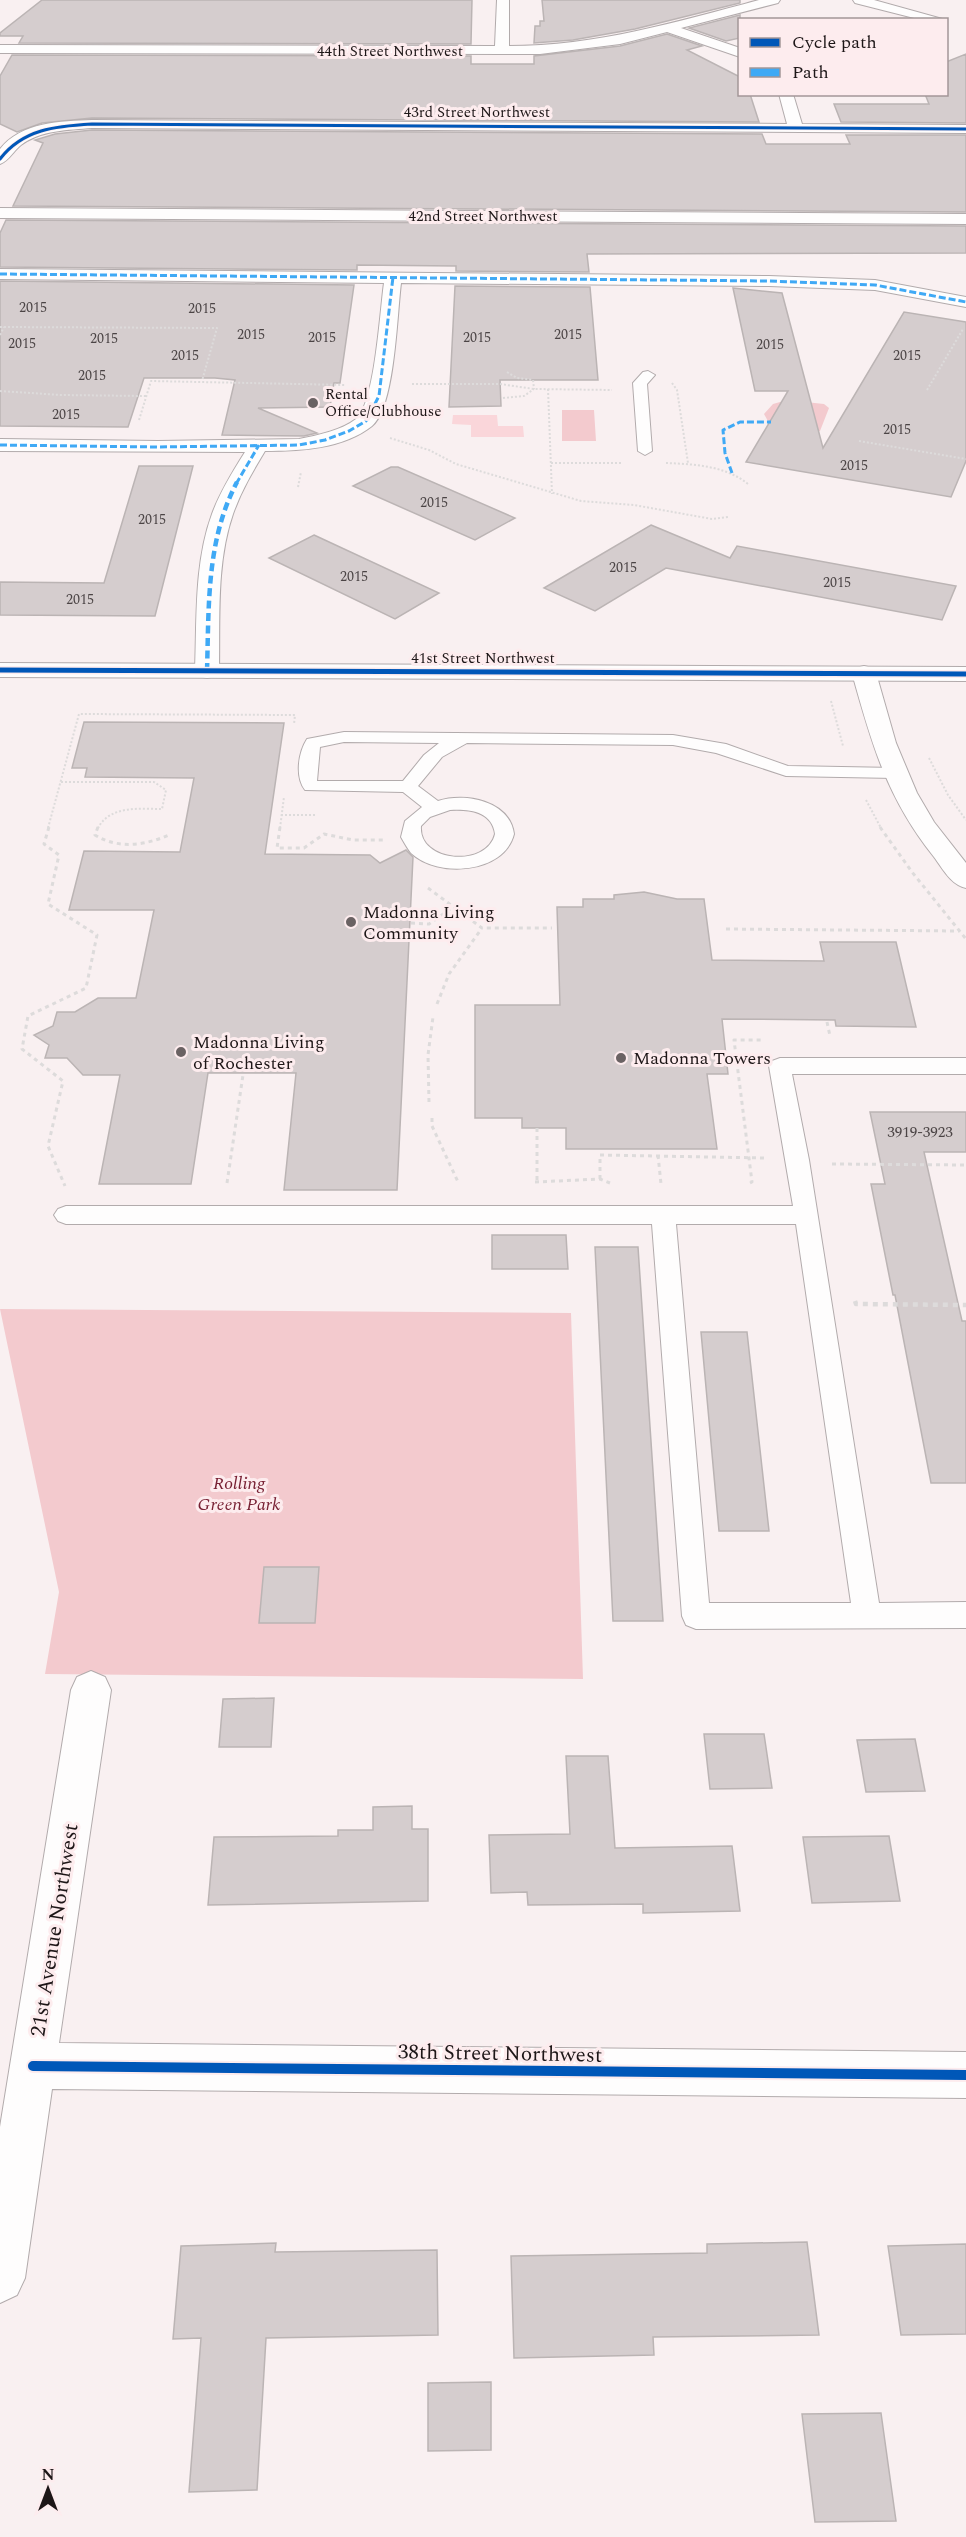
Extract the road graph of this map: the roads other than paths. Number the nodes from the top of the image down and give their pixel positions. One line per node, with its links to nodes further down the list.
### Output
1 (503, 0): 9 (street)
2 (774, 0): 7 (street, 44th Street Northwest)
3 (859, 0): 5 (street)
4 (916, 2): 5 (street)
5 (893, 8): 6 (street)
6 (932, 18)
7 (669, 28): 9 (street, 44th Street Northwest); 10 (street)
8 (0, 49): 9 (street, 44th Street Northwest)
9 (502, 51)
10 (738, 52)
11 (787, 96): 12 (street)
12 (796, 128): 13 (street, 43rd Street Northwest); 14 (street, 43rd Street Northwest)
13 (966, 129)
14 (0, 159)
15 (0, 213): 16 (street, 42nd Street Northwest)
16 (966, 219)
17 (0, 274): 18 (street)
18 (393, 277): 19 (street); 22 (street)
19 (966, 302)
20 (648, 375): 23 (lane)
21 (0, 445): 22 (street)
22 (259, 446): 25 (street)
23 (645, 451)
24 (0, 670): 25 (street, 41st Street Northwest)
25 (207, 671): 26 (street, 41st Street Northwest)
26 (864, 673): 27 (street, 41st Street Northwest); 29 (street)
27 (966, 674)
28 (461, 740): 29 (lane); 30 (lane); 30 (lane)
29 (895, 773): 32 (street)
30 (408, 787): 31 (lane)
31 (433, 807): 31 (lane)
32 (966, 880)
33 (966, 1066): 36 (lane)
34 (662, 1202): 35 (lane); 36 (lane); 37 (lane)
35 (66, 1215)
36 (806, 1215): 37 (lane)
37 (867, 1614): 38 (lane)
38 (966, 1615)
39 (91, 1690): 40 (street, 21st Avenue Northwest)
40 (33, 2066): 41 (street, 38th Street Northwest); 42 (street, 21st Avenue Northwest)
41 (966, 2075)
42 (0, 2278)

